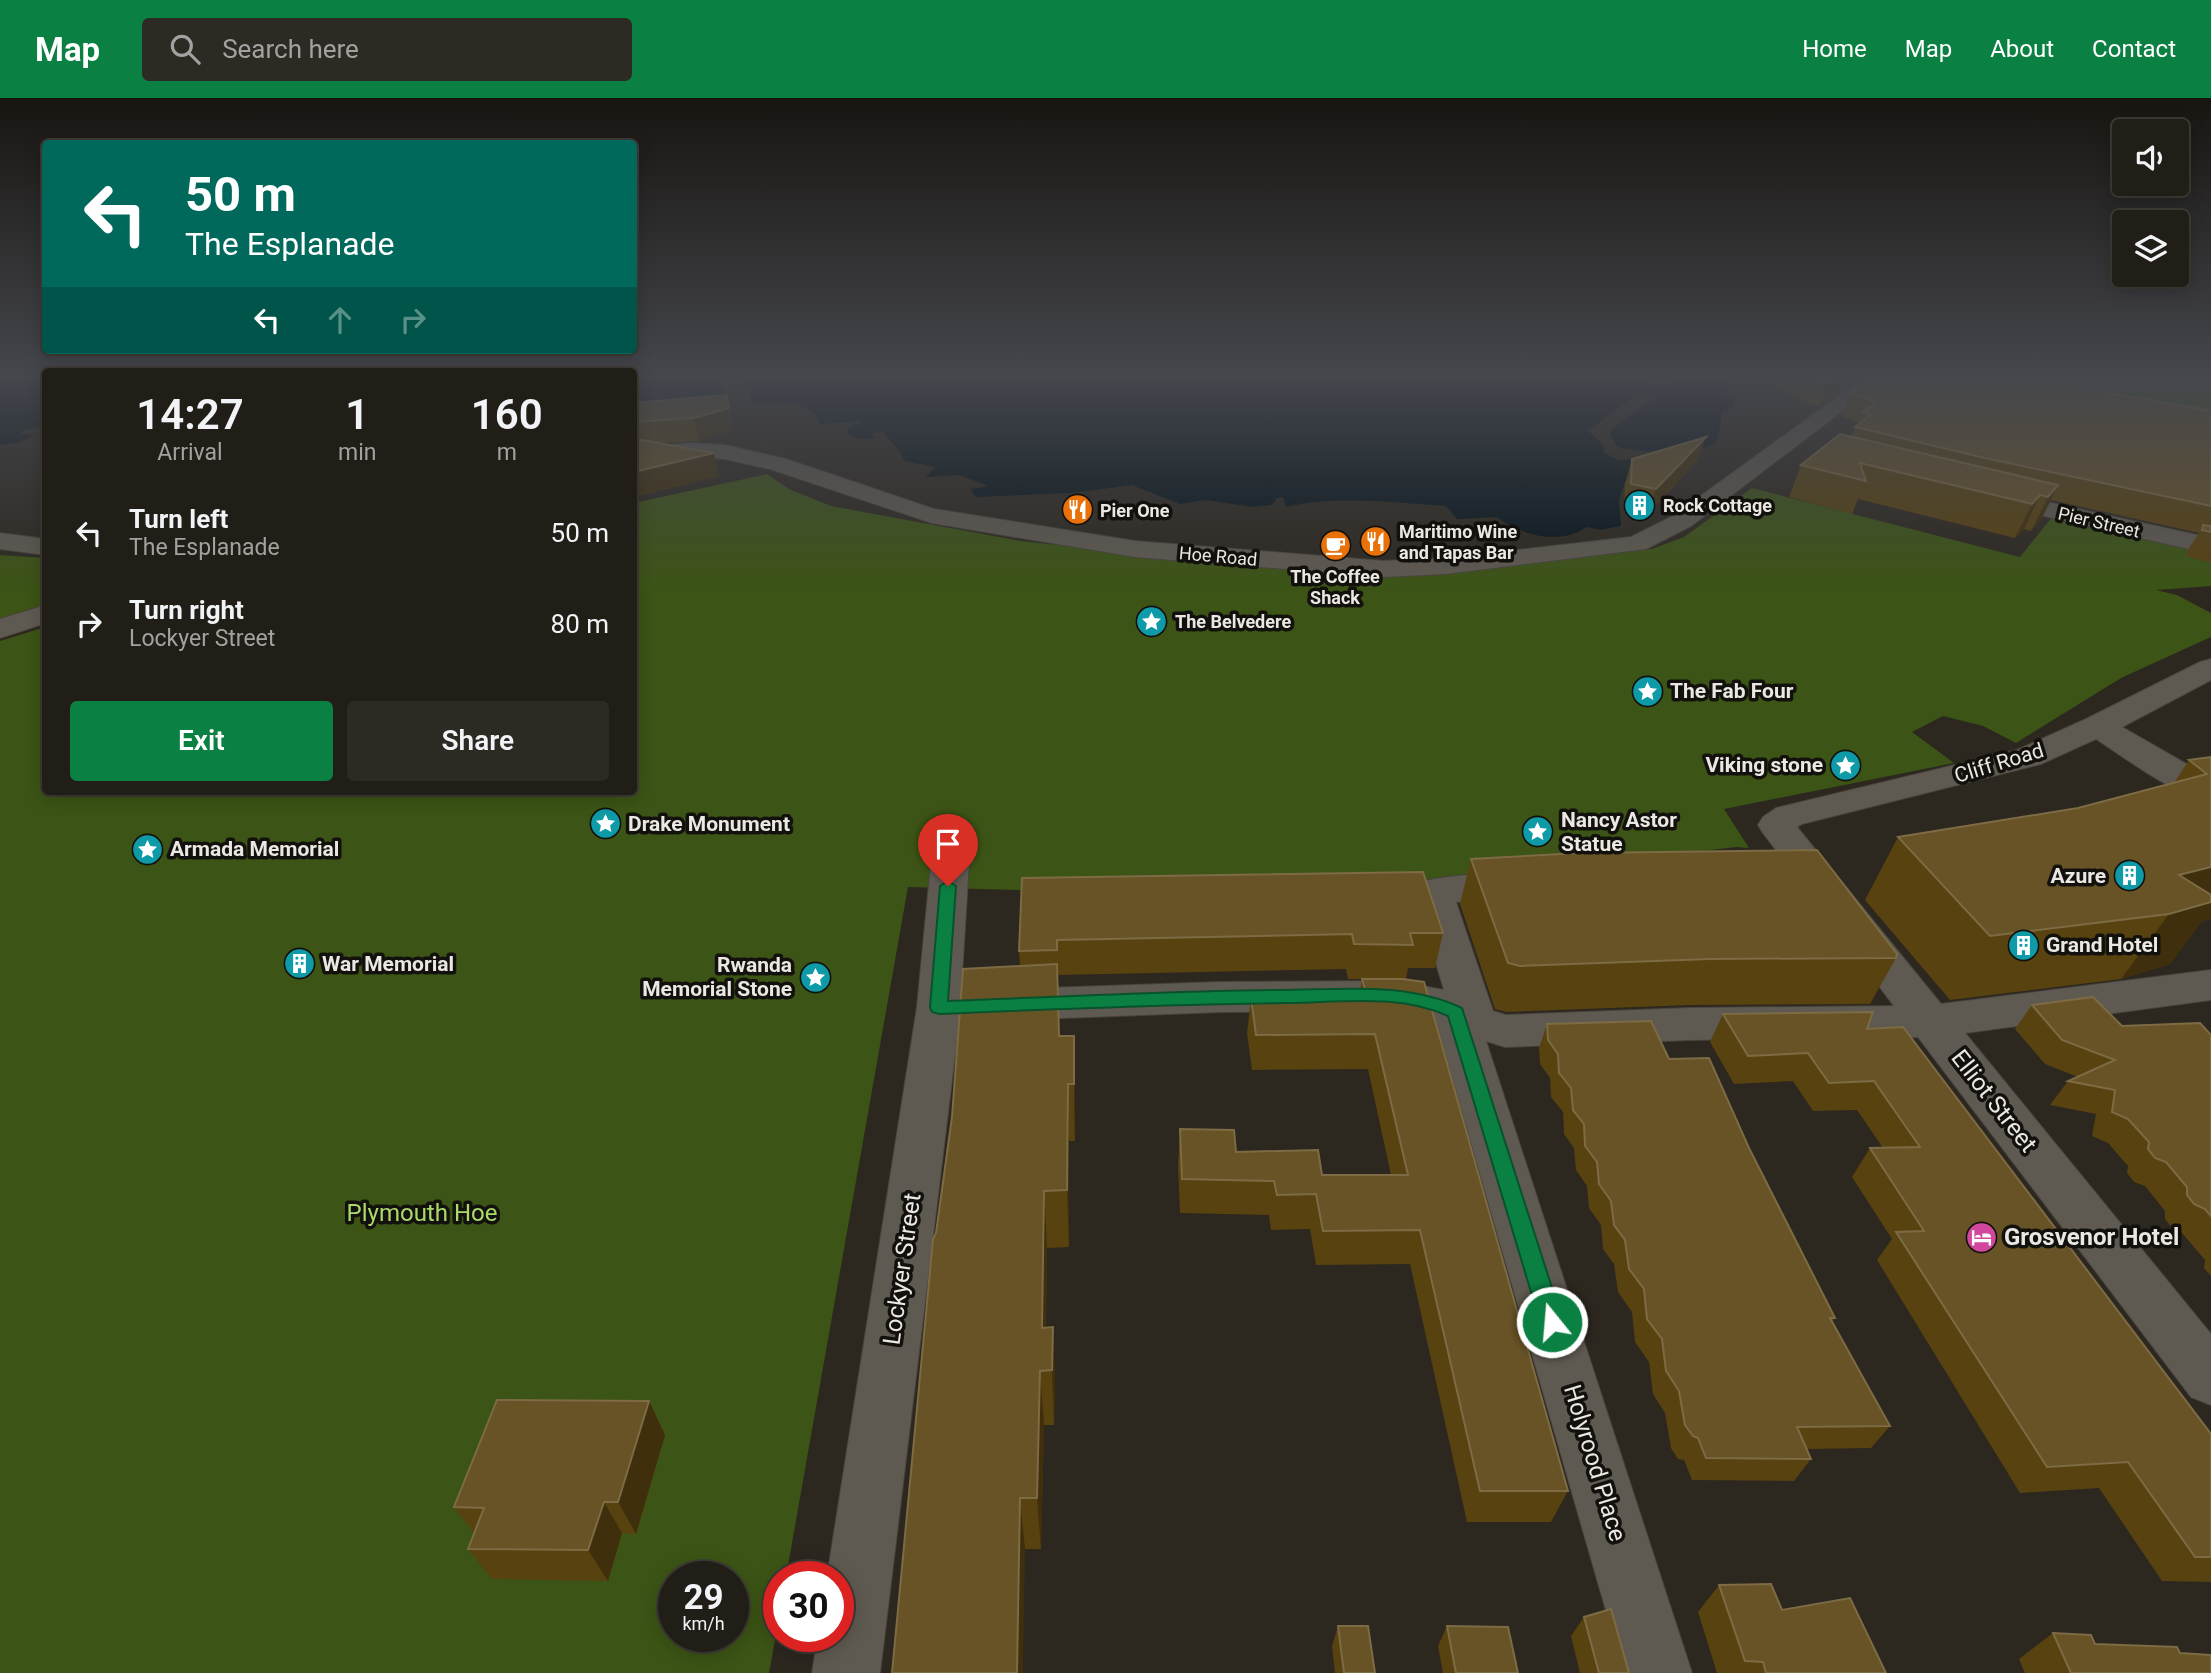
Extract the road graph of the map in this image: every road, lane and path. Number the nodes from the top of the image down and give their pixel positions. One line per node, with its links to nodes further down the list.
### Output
1 (1796, 448): 2 (street, Hoe Road)
2 (637, 455)
3 (1972, 493): 6 (street, Pier Street)
4 (0, 541): 5 (street)
5 (42, 546)
6 (2211, 546)
7 (42, 614): 8 (street)
8 (0, 629)
9 (2211, 668): 10 (street, Cliff Road)
10 (2098, 726): 11 (street); 12 (street, Cliff Road)
11 (2211, 792)
12 (1776, 825): 18 (street, Elliot Street)
13 (950, 863): 16 (street, Lockyer Street)
14 (1544, 884): 17 (street, Holyrood Place)
15 (2211, 985): 18 (street)
16 (939, 1007): 17 (street); 20 (street, Lockyer Street)
17 (1465, 1017): 18 (street); 21 (street, Holyrood Place)
18 (1932, 1021): 19 (street, Elliot Street)
19 (2211, 1378)
20 (845, 1673)
21 (1658, 1673)

